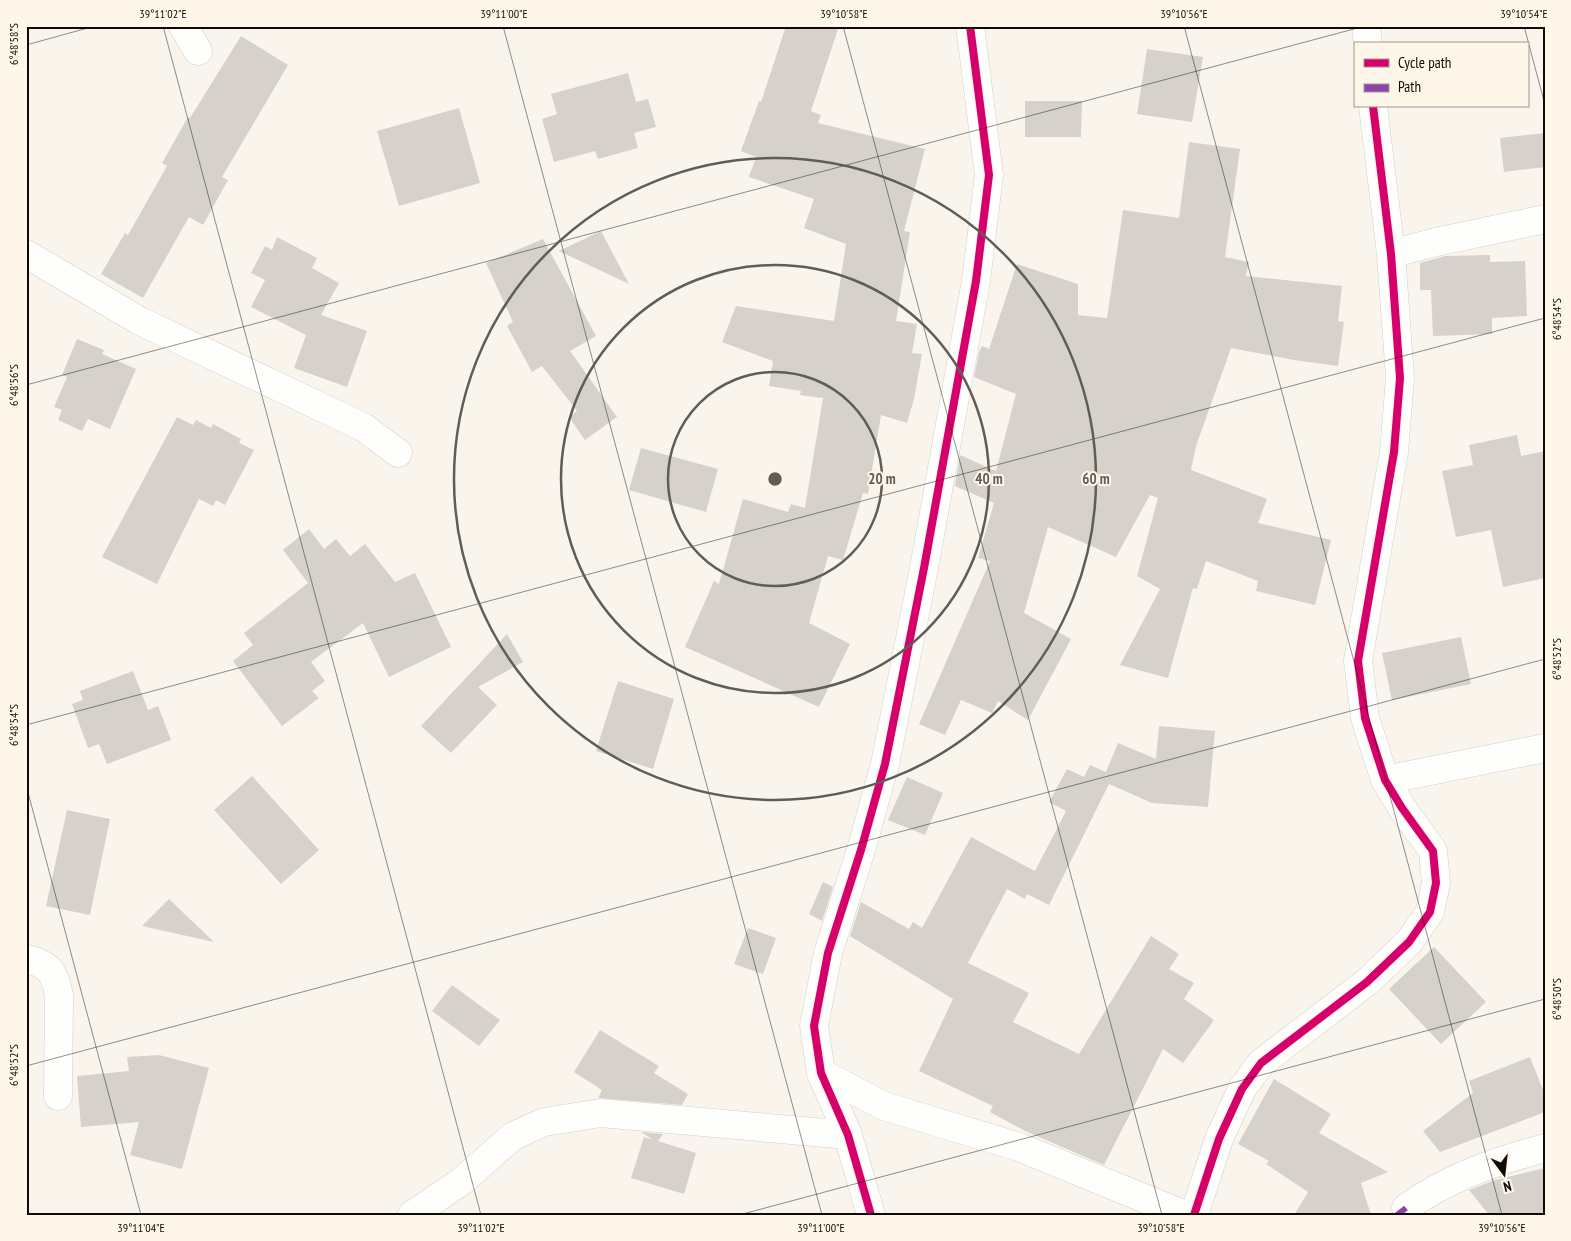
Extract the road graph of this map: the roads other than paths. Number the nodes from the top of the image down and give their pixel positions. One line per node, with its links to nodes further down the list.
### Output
1 (184, 26): 5 (street)
2 (970, 26): 14 (street)
3 (1366, 26): 4 (street)
4 (1368, 42)
5 (198, 51)
6 (1373, 108): 9 (street)
7 (1545, 219): 9 (street)
8 (26, 254): 10 (street)
9 (1391, 254): 12 (street)
10 (398, 453)
11 (1545, 748): 12 (street)
12 (1385, 780): 22 (street)
13 (26, 959): 15 (street)
14 (821, 1073): 16 (street); 21 (street)
15 (58, 1096)
16 (848, 1135): 19 (street); 20 (street)
17 (1545, 1148): 18 (street)
18 (1406, 1208)
19 (412, 1215)
20 (871, 1215)
21 (1185, 1215)
22 (1194, 1215)

